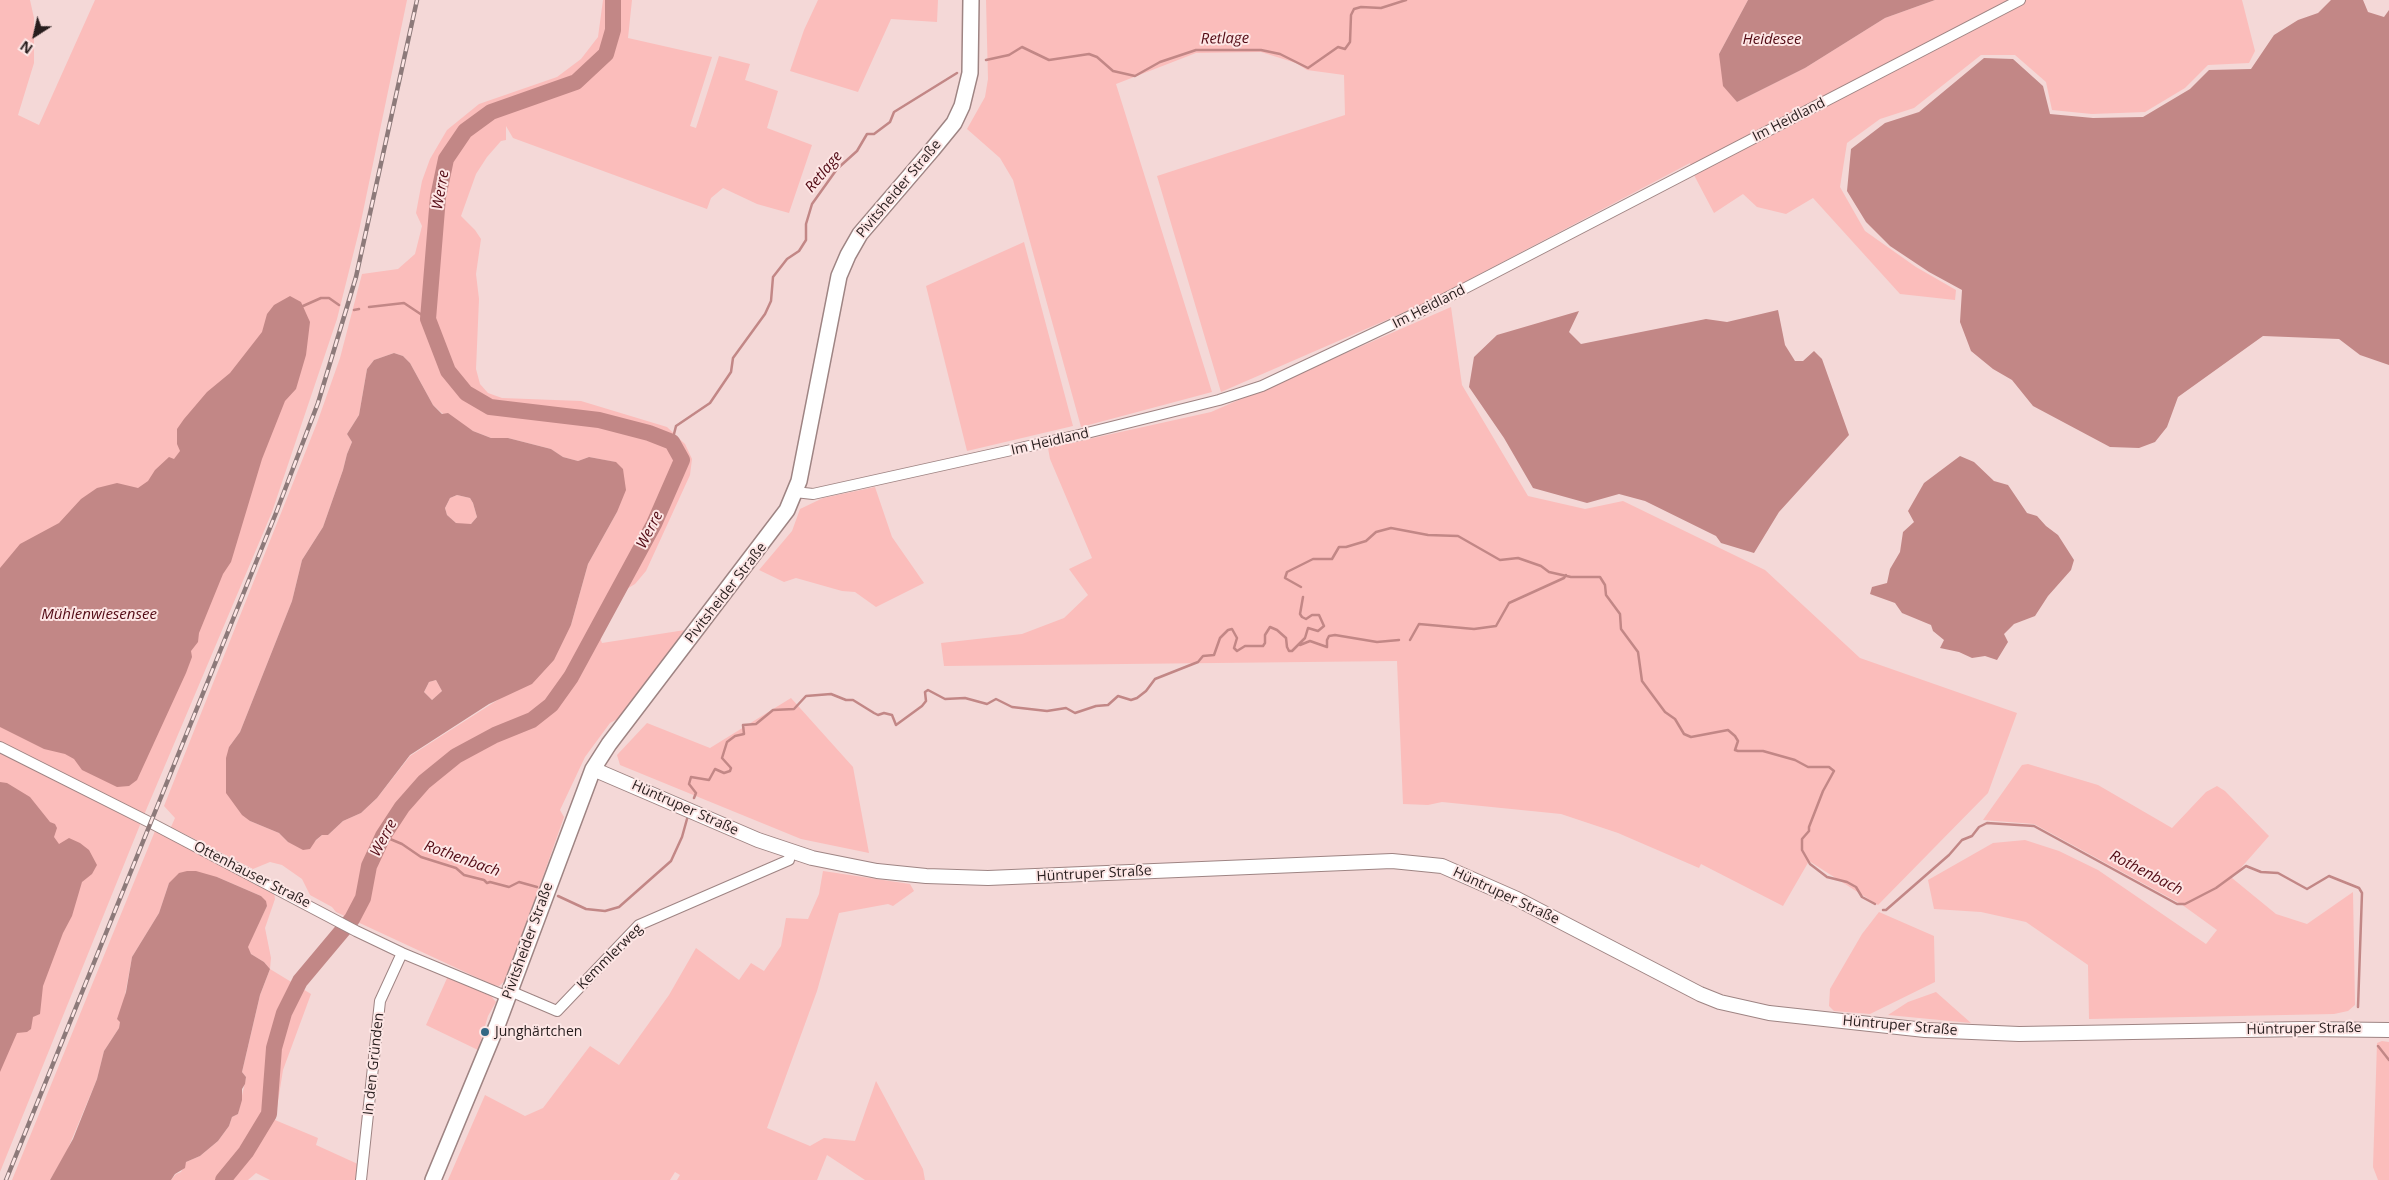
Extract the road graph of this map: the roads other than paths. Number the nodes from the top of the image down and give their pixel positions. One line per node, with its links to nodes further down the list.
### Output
1 (971, 0): 3 (main road, Pivitsheider Straße)
2 (2020, 0): 3 (street, Im Heidland)
3 (795, 492): 5 (main road, Pivitsheider Straße)
4 (0, 747): 7 (street, Ottenhauser Straße)
5 (593, 768): 6 (street, Hüntruper Straße); 8 (main road, Pivitsheider Straße)
6 (790, 851): 8 (street, Kemmlerweg); 9 (street, Hüntruper Straße)
7 (402, 953): 8 (street, Ottenhauser Straße); 10 (street, In den Gründen)
8 (509, 994): 11 (main road, Pivitsheider Straße)
9 (2389, 1030)
10 (361, 1180)
11 (433, 1180)

